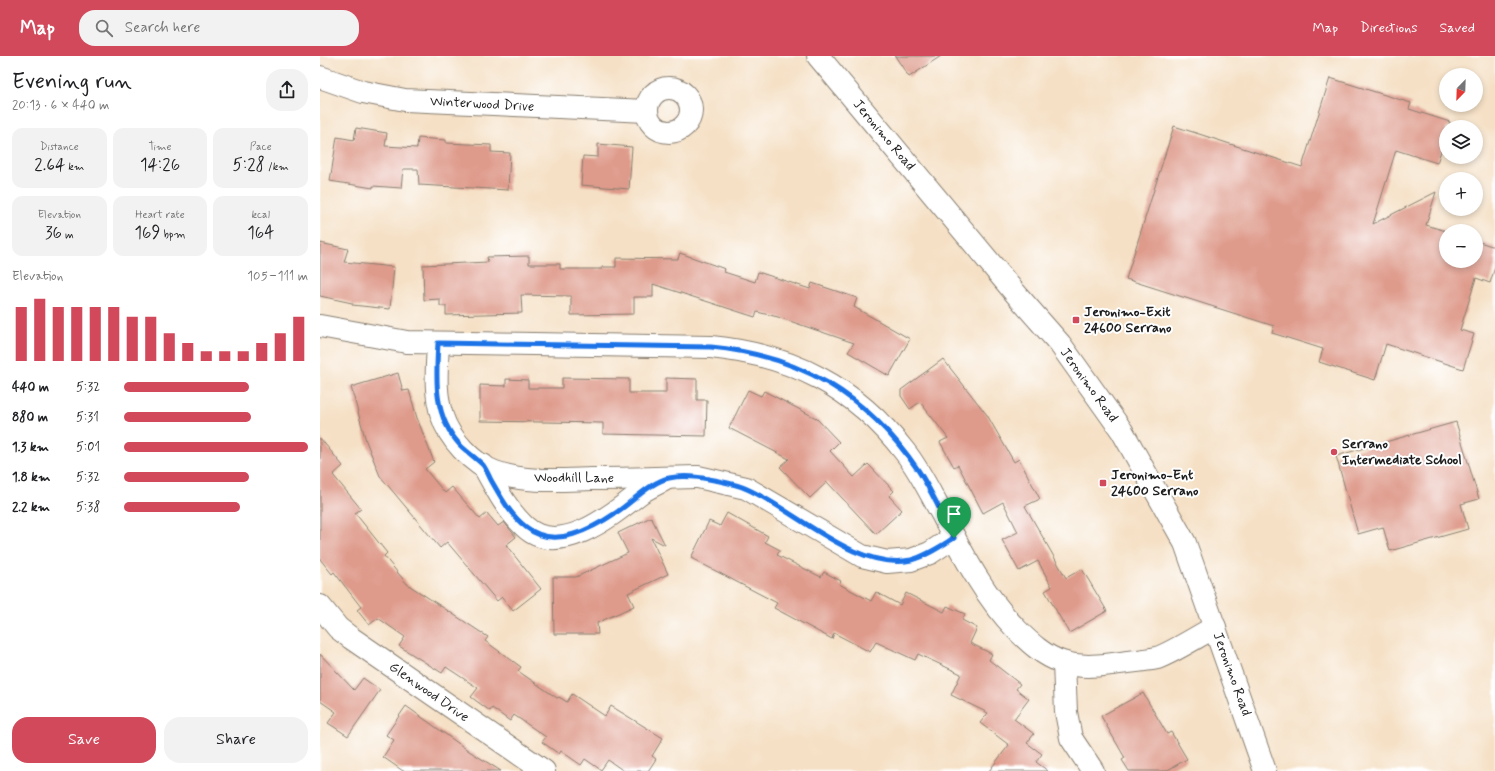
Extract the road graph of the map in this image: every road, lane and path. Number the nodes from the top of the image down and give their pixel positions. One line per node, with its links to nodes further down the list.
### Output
1 (818, 56): 10 (street, Jeronimo Road)
2 (321, 80): 3 (street, Winterwood Drive)
3 (647, 111)
4 (320, 326): 5 (street)
5 (438, 343): 6 (street, Woodhill Lane); 8 (street)
6 (483, 465): 7 (street, Woodhill Lane); 7 (street, Woodhill Lane)
7 (668, 478): 8 (street, Woodhill Lane)
8 (954, 538): 11 (street)
9 (320, 606): 12 (street, Glenwood Drive)
10 (1215, 627): 11 (street); 14 (street, Jeronimo Road)
11 (1064, 663): 13 (street)
12 (544, 771)
13 (1093, 771)
14 (1265, 771)

